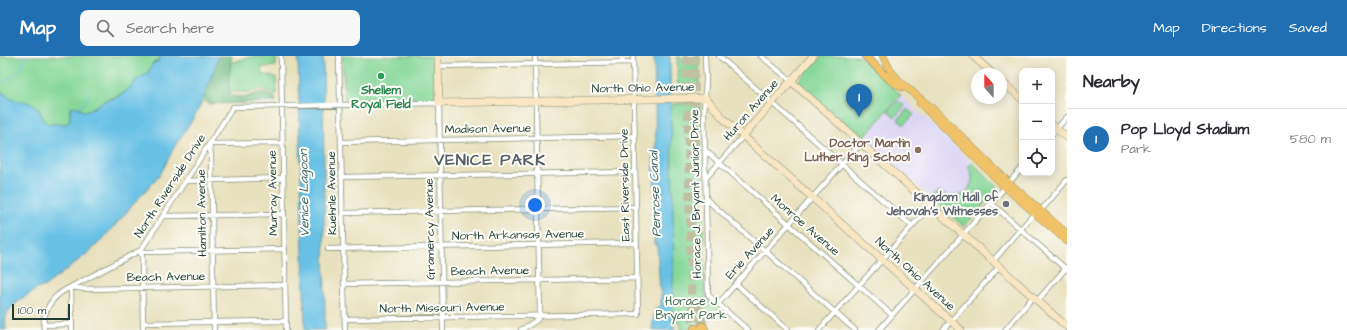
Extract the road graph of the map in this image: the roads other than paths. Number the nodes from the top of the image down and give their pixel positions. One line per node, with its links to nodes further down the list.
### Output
1 (281, 56): 28 (street, Murray Avenue)
2 (339, 56): 27 (street, Kuehnle Avenue)
3 (438, 56): 15 (street, Gramercy Avenue)
4 (535, 56): 14 (street)
5 (633, 56): 13 (street, East Riverside Drive)
6 (705, 56): 22 (street, Horace J. Bryant Junior Drive)
7 (719, 56): 26 (street)
8 (761, 56): 17 (street)
9 (813, 56): 17 (street, Huron Avenue)
10 (865, 56): 20 (main road)
11 (883, 56): 19 (main road)
12 (974, 56): 16 (street)
13 (633, 62): 14 (street); 23 (street, East Riverside Drive)
14 (536, 64): 15 (street); 24 (street)
15 (438, 66): 25 (street, Gramercy Avenue)
16 (987, 68)
17 (791, 82): 26 (street, Huron Avenue); 40 (street)
18 (1007, 86): 21 (street)
19 (909, 90): 20 (main road); 55 (main road)
20 (914, 96): 55 (main road)
21 (1019, 96)
22 (706, 98): 23 (street, North Ohio Avenue); 34 (street, North Ohio Avenue); 42 (street, Horace J. Bryant Junior Drive)
23 (634, 99): 24 (street, North Ohio Avenue); 33 (street, East Riverside Drive)
24 (536, 101): 25 (street, North Ohio Avenue); 35 (street)
25 (439, 103): 27 (street, North Ohio Avenue); 37 (street, Gramercy Avenue)
26 (772, 103): 34 (street, Huron Avenue); 44 (street)
27 (340, 105): 28 (street, North Ohio Avenue); 38 (street, Kuehnle Avenue)
28 (282, 106): 29 (street, North Ohio Avenue); 39 (street, Murray Avenue)
29 (236, 107): 41 (street, North Riverside Drive)
30 (1067, 117): 31 (street)
31 (1055, 129)
32 (1055, 131): 36 (street)
33 (634, 136): 35 (street, Madison Avenue); 46 (street, East Riverside Drive)
34 (743, 136): 43 (street, Huron Avenue); 56 (street, North Ohio Avenue)
35 (537, 138): 37 (street, Madison Avenue); 47 (street)
36 (1067, 138)
37 (440, 140): 38 (street, Madison Avenue); 48 (street, Gramercy Avenue)
38 (341, 142): 49 (street, Kuehnle Avenue)
39 (283, 143): 41 (street); 50 (street, Murray Avenue)
40 (861, 143): 44 (street, Erie Avenue); 59 (street)
41 (208, 144): 52 (street, North Riverside Drive); 53 (street, Hamilton Avenue)
42 (705, 150): 43 (street, Monroe Avenue); 51 (street, Horace J. Bryant Junior Drive)
43 (719, 162): 51 (street, Huron Avenue); 68 (street, Monroe Avenue)
44 (842, 165): 56 (street, Erie Avenue); 69 (street)
45 (1019, 171): 55 (street)
46 (635, 172): 47 (street); 60 (street, East Riverside Drive)
47 (538, 174): 48 (street); 61 (street)
48 (440, 176): 49 (street); 62 (street, Gramercy Avenue)
49 (342, 177): 64 (street, Kuehnle Avenue)
50 (283, 178): 53 (street); 65 (street, Murray Avenue)
51 (706, 178): 57 (street, Horace J. Bryant Junior Drive)
52 (185, 180): 53 (street); 67 (street, North Riverside Drive)
53 (211, 180): 66 (street, Hamilton Avenue)
54 (1066, 183): 63 (street)
55 (1007, 185): 58 (street); 63 (main road)
56 (812, 198): 68 (street, Erie Avenue); 83 (street, North Ohio Avenue)
57 (706, 199): 82 (street); 99 (street, Horace J. Bryant Junior Drive)
58 (991, 203): 70 (street); 72 (street)
59 (930, 205): 69 (street); 72 (street)
60 (636, 207): 61 (street); 74 (street, East Riverside Drive)
61 (538, 209): 62 (street); 75 (street)
62 (441, 211): 64 (street); 76 (street, Gramercy Avenue)
63 (1037, 212): 70 (street); 71 (main road); 73 (main road)
64 (342, 213): 77 (street, Kuehnle Avenue)
65 (284, 214): 66 (street); 78 (street, Murray Avenue)
66 (212, 215): 67 (street); 81 (street, Hamilton Avenue)
67 (163, 216): 80 (street, North Riverside Drive)
68 (789, 224): 82 (street, Erie Avenue); 95 (street, Monroe Avenue)
69 (912, 226): 83 (street)
70 (1021, 229): 84 (street); 86 (street)
71 (1067, 234)
72 (963, 235): 84 (street); 97 (street)
73 (1067, 242)
74 (636, 243): 75 (street, North Arkansas Avenue); 87 (street, East Riverside Drive)
75 (539, 245): 76 (street, North Arkansas Avenue); 88 (street)
76 (441, 247): 77 (street, North Arkansas Avenue); 89 (street, Gramercy Avenue)
77 (343, 248): 79 (street, North Arkansas Avenue); 90 (street, Kuehnle Avenue)
78 (284, 249): 81 (street); 92 (street, Murray Avenue)
79 (328, 249)
80 (140, 251): 81 (street); 93 (street, North Riverside Drive); 96 (street)
81 (213, 251): 94 (street, Hamilton Avenue)
82 (765, 251): 91 (street, Erie Avenue); 100 (street)
83 (882, 259): 95 (street); 97 (street, North Ohio Avenue)
84 (993, 261): 85 (street)
85 (999, 267): 98 (street); 107 (street)
86 (1066, 268): 98 (street)
87 (637, 278): 88 (street, Beach Avenue); 101 (street, East Riverside Drive)
88 (540, 280): 89 (street, Beach Avenue); 103 (street)
89 (442, 282): 90 (street, Beach Avenue); 104 (street, Gramercy Avenue)
90 (344, 284): 105 (street, Kuehnle Avenue)
91 (736, 284): 99 (street, Erie Avenue); 121 (street)
92 (285, 285): 94 (street, Beach Avenue); 106 (street, Murray Avenue)
93 (71, 286): 96 (street, Beach Avenue); 110 (street); 111 (street, North Riverside Drive)
94 (213, 286): 96 (street, Beach Avenue); 108 (street, Hamilton Avenue)
95 (858, 286): 100 (street); 102 (street, Monroe Avenue)
96 (143, 288): 109 (street)
97 (915, 289): 102 (street); 107 (street, North Ohio Avenue)
98 (1035, 299): 112 (street); 127 (street)
99 (718, 304): 120 (street)
100 (835, 312): 122 (street); 123 (street)
101 (638, 314): 103 (street, North Missouri Avenue)
102 (892, 315): 124 (street)
103 (540, 316): 104 (street, North Missouri Avenue); 119 (street)
104 (443, 318): 105 (street, North Missouri Avenue); 118 (street, Gramercy Avenue)
105 (344, 319): 117 (street, Kuehnle Avenue)
106 (286, 321): 108 (street); 116 (street, Murray Avenue)
107 (951, 321): 125 (street); 126 (street, North Ohio Avenue)
108 (214, 322): 109 (street); 115 (street, Hamilton Avenue)
109 (143, 323): 114 (street)
110 (72, 324): 111 (street); 113 (street)
111 (44, 327)
112 (1067, 327)
113 (72, 330)
114 (144, 330)
115 (214, 330)
116 (286, 330)
117 (345, 330)
118 (443, 330)
119 (521, 330)
120 (748, 330)
121 (788, 330)
122 (819, 330)
123 (855, 330)
124 (879, 330)
125 (943, 330)
126 (961, 330)
127 (1004, 330)

